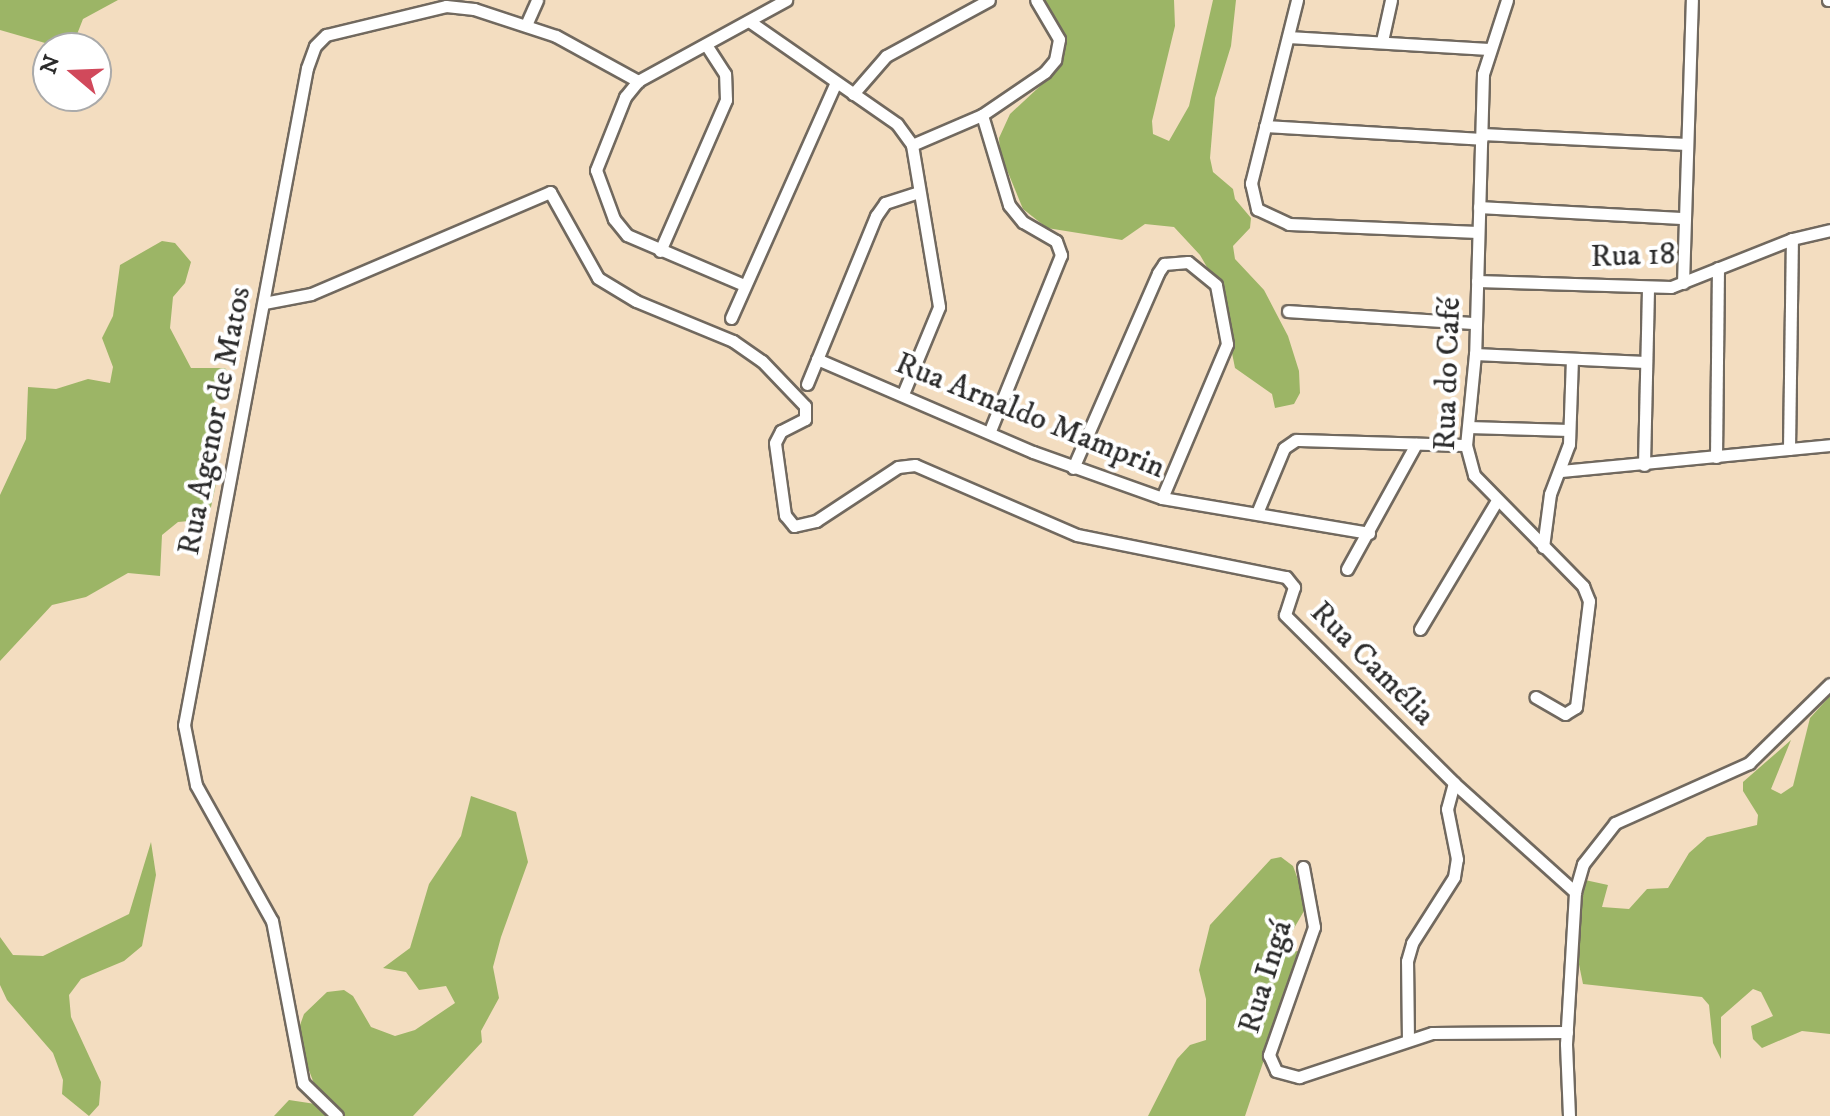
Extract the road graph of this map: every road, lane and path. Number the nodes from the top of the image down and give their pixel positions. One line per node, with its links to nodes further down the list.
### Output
1 (537, 0): 11 (street)
2 (786, 0): 10 (street)
3 (989, 0): 18 (street)
4 (1036, 0): 19 (street)
5 (1297, 0): 12 (street)
6 (1391, 0): 13 (street)
7 (1507, 0): 15 (street, Rua do Café)
8 (1692, 0): 22 (street)
9 (435, 4): 11 (street, Rua Agenor de Matos); 36 (street, Rua Agenor de Matos)
10 (749, 21): 14 (street); 17 (street)
11 (526, 25): 16 (street, Rua Agenor de Matos)
12 (1288, 37): 13 (street); 20 (street)
13 (1382, 41): 15 (street)
14 (707, 46): 16 (street); 30 (street)
15 (1489, 49): 21 (street, Rua do Café)
16 (638, 81): 30 (street)
17 (835, 84): 18 (street); 34 (street)
18 (853, 94): 23 (street)
19 (982, 115): 23 (street); 48 (street)
20 (1265, 126): 21 (street); 28 (street)
21 (1482, 137): 22 (street); 25 (street, Rua do Café)
22 (1687, 144): 26 (street)
23 (912, 145): 24 (street)
24 (919, 192): 41 (street); 45 (street)
25 (1479, 207): 26 (street); 28 (street, Rua do Café)
26 (1685, 218): 33 (street)
27 (1830, 230): 29 (street, Rua 18)
28 (1478, 232): 32 (street, Rua do Café)
29 (1792, 239): 31 (street, Rua 18); 52 (street)
30 (660, 251): 34 (street)
31 (1718, 268): 33 (street, Rua 18); 53 (street)
32 (1477, 281): 35 (street, Rua 18); 39 (street, Rua do Café)
33 (1683, 283): 35 (street, Rua 18)
34 (744, 285): 38 (street)
35 (1648, 287): 43 (street)
36 (264, 303): 66 (street, Rua Camélia); 71 (street, Rua Agenor de Matos)
37 (1288, 311): 39 (street)
38 (731, 318)
39 (1475, 323): 40 (street, Rua do Café)
40 (1475, 354): 42 (street); 46 (street, Rua do Café)
41 (817, 359): 44 (street); 45 (street, Rua Arnaldo Mamprin)
42 (1572, 360): 43 (street); 47 (street)
43 (1645, 362): 54 (street)
44 (807, 384)
45 (903, 394): 48 (street, Rua Arnaldo Mamprin)
46 (1468, 427): 47 (street); 50 (street, Rua do Café)
47 (1569, 430): 56 (street)
48 (990, 431): 55 (street, Rua Arnaldo Mamprin)
49 (1416, 444): 50 (street); 59 (street); 60 (street)
50 (1466, 445): 58 (street, Rua do Café)
51 (1830, 445): 52 (street)
52 (1789, 449): 53 (street)
53 (1716, 457): 54 (street)
54 (1644, 465): 56 (street)
55 (1073, 468): 57 (street, Rua Arnaldo Mamprin); 57 (street)
56 (1561, 471): 61 (street)
57 (1162, 498): 59 (street, Rua Arnaldo Mamprin)
58 (1496, 502): 61 (street, Rua do Café); 63 (street)
59 (1257, 513): 60 (street, Rua Arnaldo Mamprin)
60 (1369, 533): 62 (street)
61 (1543, 547): 65 (street, Rua do Café)
62 (1347, 569)
63 (1420, 629)
64 (1830, 684): 68 (street)
65 (1535, 697)
66 (1454, 783): 68 (street, Rua Camélia); 70 (street)
67 (1303, 867): 70 (street, Rua Ingá)
68 (1575, 892): 69 (street)
69 (1567, 1032): 70 (street); 72 (street)
70 (1408, 1040)
71 (337, 1116)
72 (1569, 1116)

